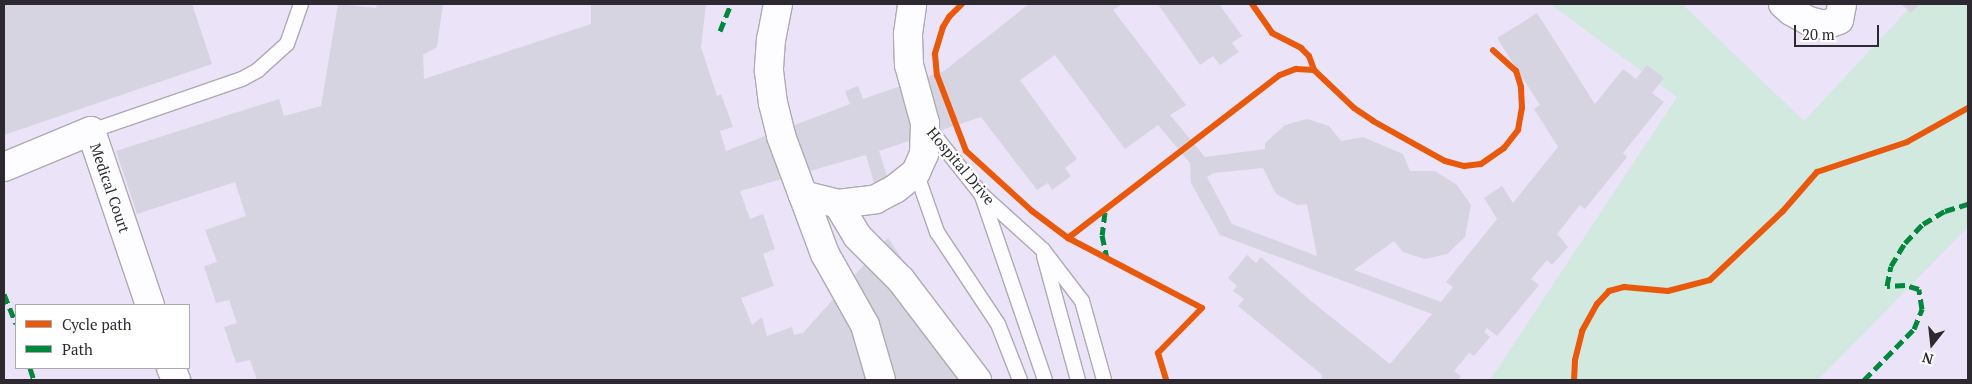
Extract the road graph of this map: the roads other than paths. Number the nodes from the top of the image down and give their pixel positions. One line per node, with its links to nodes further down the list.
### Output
1 (301, 4): 7 (lane)
2 (778, 4): 11 (street)
3 (912, 4): 6 (street, Hospital Drive)
4 (1783, 4): 5 (street)
5 (1842, 4)
6 (924, 123): 9 (street, Hospital Drive); 10 (lane, Hospital Drive)
7 (91, 131): 8 (street, Medical Court); 14 (street, Medical Court)
8 (4, 167)
9 (916, 172): 12 (street); 17 (lane)
10 (981, 194): 13 (lane, Hospital Drive); 18 (lane)
11 (803, 195): 12 (street); 15 (street)
12 (838, 204): 16 (street)
13 (1043, 250): 19 (lane); 20 (lane, Hospital Drive)
14 (150, 304)
15 (881, 380)
16 (977, 380)
17 (1020, 380)
18 (1045, 380)
19 (1078, 380)
20 (1104, 380)

